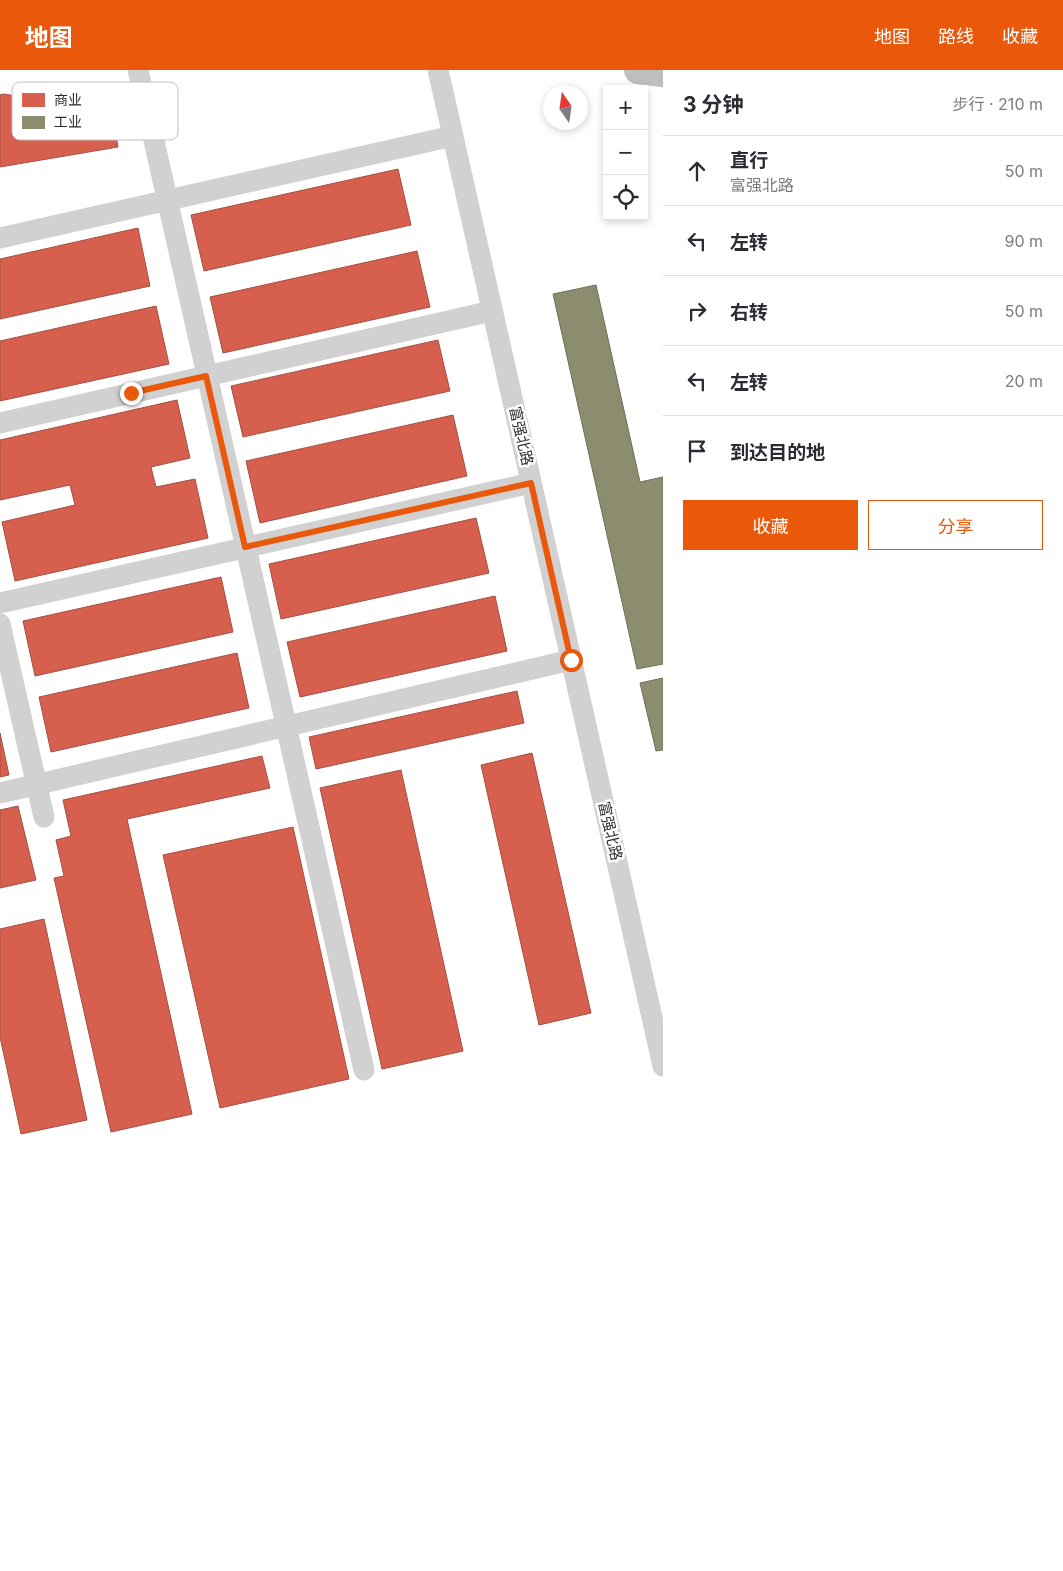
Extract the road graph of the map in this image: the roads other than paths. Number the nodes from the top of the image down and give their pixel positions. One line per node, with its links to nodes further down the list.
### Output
1 (438, 70): 4 (street, 富强北路)
2 (638, 70): 3 (highway)
3 (663, 74)
4 (453, 136): 6 (street); 8 (street, 富强北路)
5 (153, 140): 6 (street)
6 (167, 201): 7 (street); 9 (street)
7 (0, 238)
8 (492, 311): 9 (street); 11 (street, 富强北路)
9 (206, 376): 10 (street); 12 (street)
10 (0, 423)
11 (531, 483): 12 (street); 15 (street, 富强北路)
12 (245, 547): 13 (street); 16 (street)
13 (0, 603)
14 (0, 624): 17 (street)
15 (571, 660): 16 (street); 20 (street, 富强北路)
16 (286, 726): 17 (street); 21 (street)
17 (37, 785): 18 (street); 19 (street)
18 (0, 793)
19 (44, 817)
20 (663, 1066)
21 (364, 1070)

